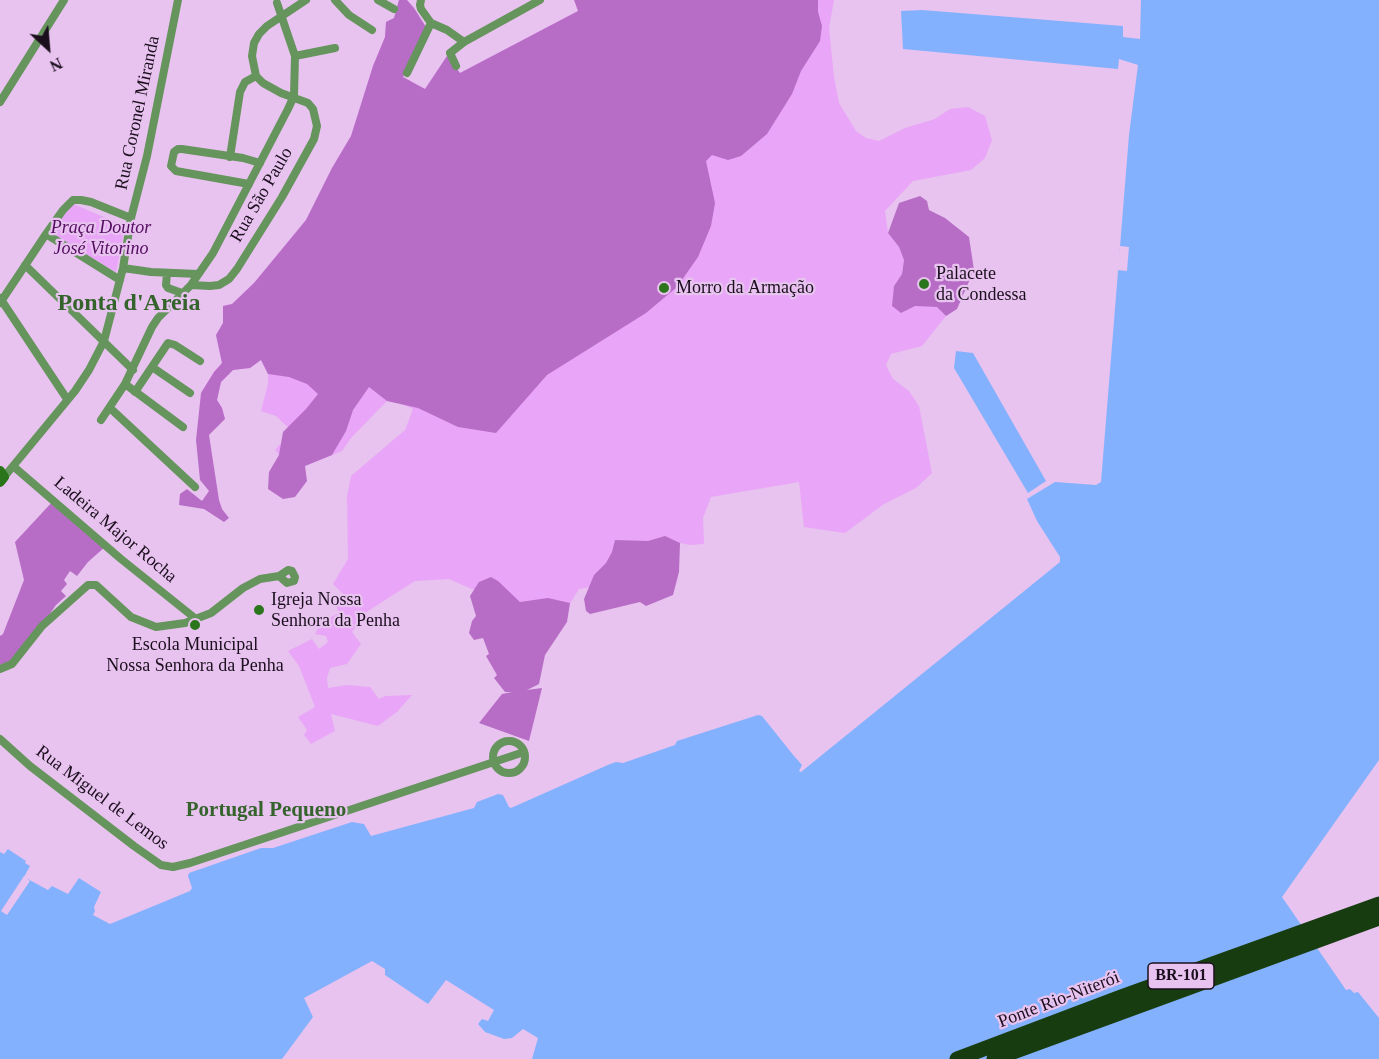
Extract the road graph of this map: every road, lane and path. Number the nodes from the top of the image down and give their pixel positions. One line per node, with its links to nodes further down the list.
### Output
1 (64, 0): 20 (street)
2 (178, 0): 24 (street, Rua Coronel Miranda)
3 (306, 0): 10 (street)
4 (335, 0): 12 (street)
5 (378, 0): 9 (street)
6 (421, 0): 11 (street)
7 (540, 0): 13 (street)
8 (277, 3): 10 (street)
9 (394, 9)
10 (281, 16): 15 (street); 18 (street)
11 (431, 23): 13 (street); 17 (street)
12 (372, 30)
13 (464, 42): 16 (street)
14 (335, 48): 15 (street)
15 (295, 56): 19 (street)
16 (456, 66)
17 (407, 73)
18 (256, 76): 19 (street); 21 (street)
19 (294, 96): 22 (street); 31 (street, Rua São Paulo)
20 (0, 102)
21 (230, 157): 22 (street); 23 (street)
22 (260, 163): 23 (street)
23 (249, 184): 29 (street)
24 (131, 218): 25 (street); 27 (street, Rua Coronel Miranda)
25 (46, 234): 26 (street); 30 (street)
26 (24, 265): 33 (street); 34 (street)
27 (123, 268): 28 (street); 30 (street, Rua Coronel Miranda)
28 (167, 273): 29 (street); 32 (street)
29 (198, 274): 31 (street)
30 (120, 280): 34 (street, Rua Coronel Miranda)
31 (191, 285): 32 (street)
32 (182, 293): 37 (street)
33 (0, 300): 41 (street)
34 (104, 341): 37 (street); 41 (street, Rua Coronel Miranda)
35 (200, 361): 36 (street)
36 (152, 367): 39 (street); 40 (street)
37 (133, 370): 38 (street)
38 (125, 384): 39 (street); 42 (street)
39 (135, 392): 44 (street)
40 (190, 393)
41 (67, 399): 45 (street, Rua Coronel Miranda)
42 (110, 408): 43 (street); 47 (street)
43 (101, 420)
44 (183, 427)
45 (14, 466): 46 (street, Rua Coronel Miranda); 49 (street, Ladeira Major Rocha)
46 (1, 477)
47 (195, 487)
48 (276, 576): 49 (street)
49 (196, 619): 50 (street)
50 (0, 669)
51 (0, 739): 53 (street, Rua Miguel de Lemos)
52 (524, 752): 53 (street, Rua Miguel de Lemos); 53 (street); 53 (street)
53 (494, 762)
54 (1379, 904): 56 (highway, Ponte Rio-Niterói / BR-101)
55 (1379, 918): 57 (highway, Ponte Rio-Niterói / BR-101)
56 (957, 1059)
57 (994, 1059)

